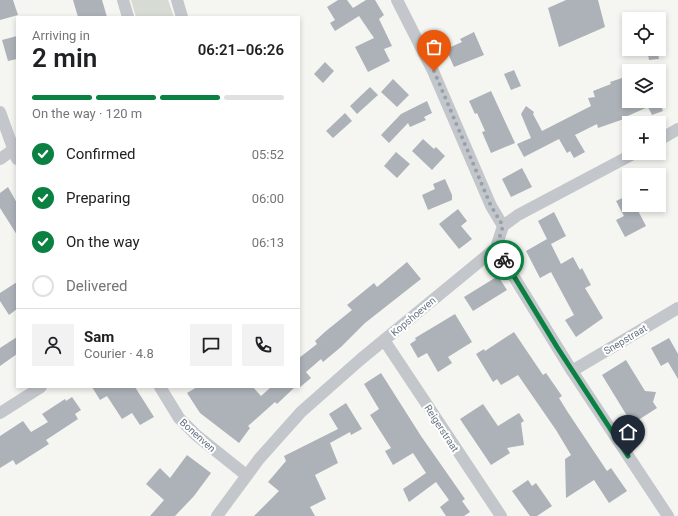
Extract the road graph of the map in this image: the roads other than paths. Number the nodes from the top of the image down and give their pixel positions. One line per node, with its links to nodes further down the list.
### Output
1 (123, 0): 4 (street)
2 (177, 0): 5 (street)
3 (397, 0): 12 (street)
4 (128, 16)
5 (182, 16)
6 (0, 112): 9 (street)
7 (678, 129): 8 (street)
8 (666, 136)
9 (15, 152): 10 (street)
10 (0, 160)
11 (622, 160): 12 (street)
12 (503, 226): 13 (street)
13 (496, 248): 15 (street, Kopshoeven); 16 (street)
14 (678, 308): 16 (street, Snepstraat)
15 (384, 340): 20 (street, Kopshoeven); 22 (street, Reigerstraat)
16 (572, 372): 23 (street)
17 (39, 388): 19 (street)
18 (161, 388): 20 (street, Bonenven)
19 (0, 413)
20 (246, 475): 21 (street, Kopshoeven)
21 (217, 516)
22 (501, 516)
23 (668, 516)

